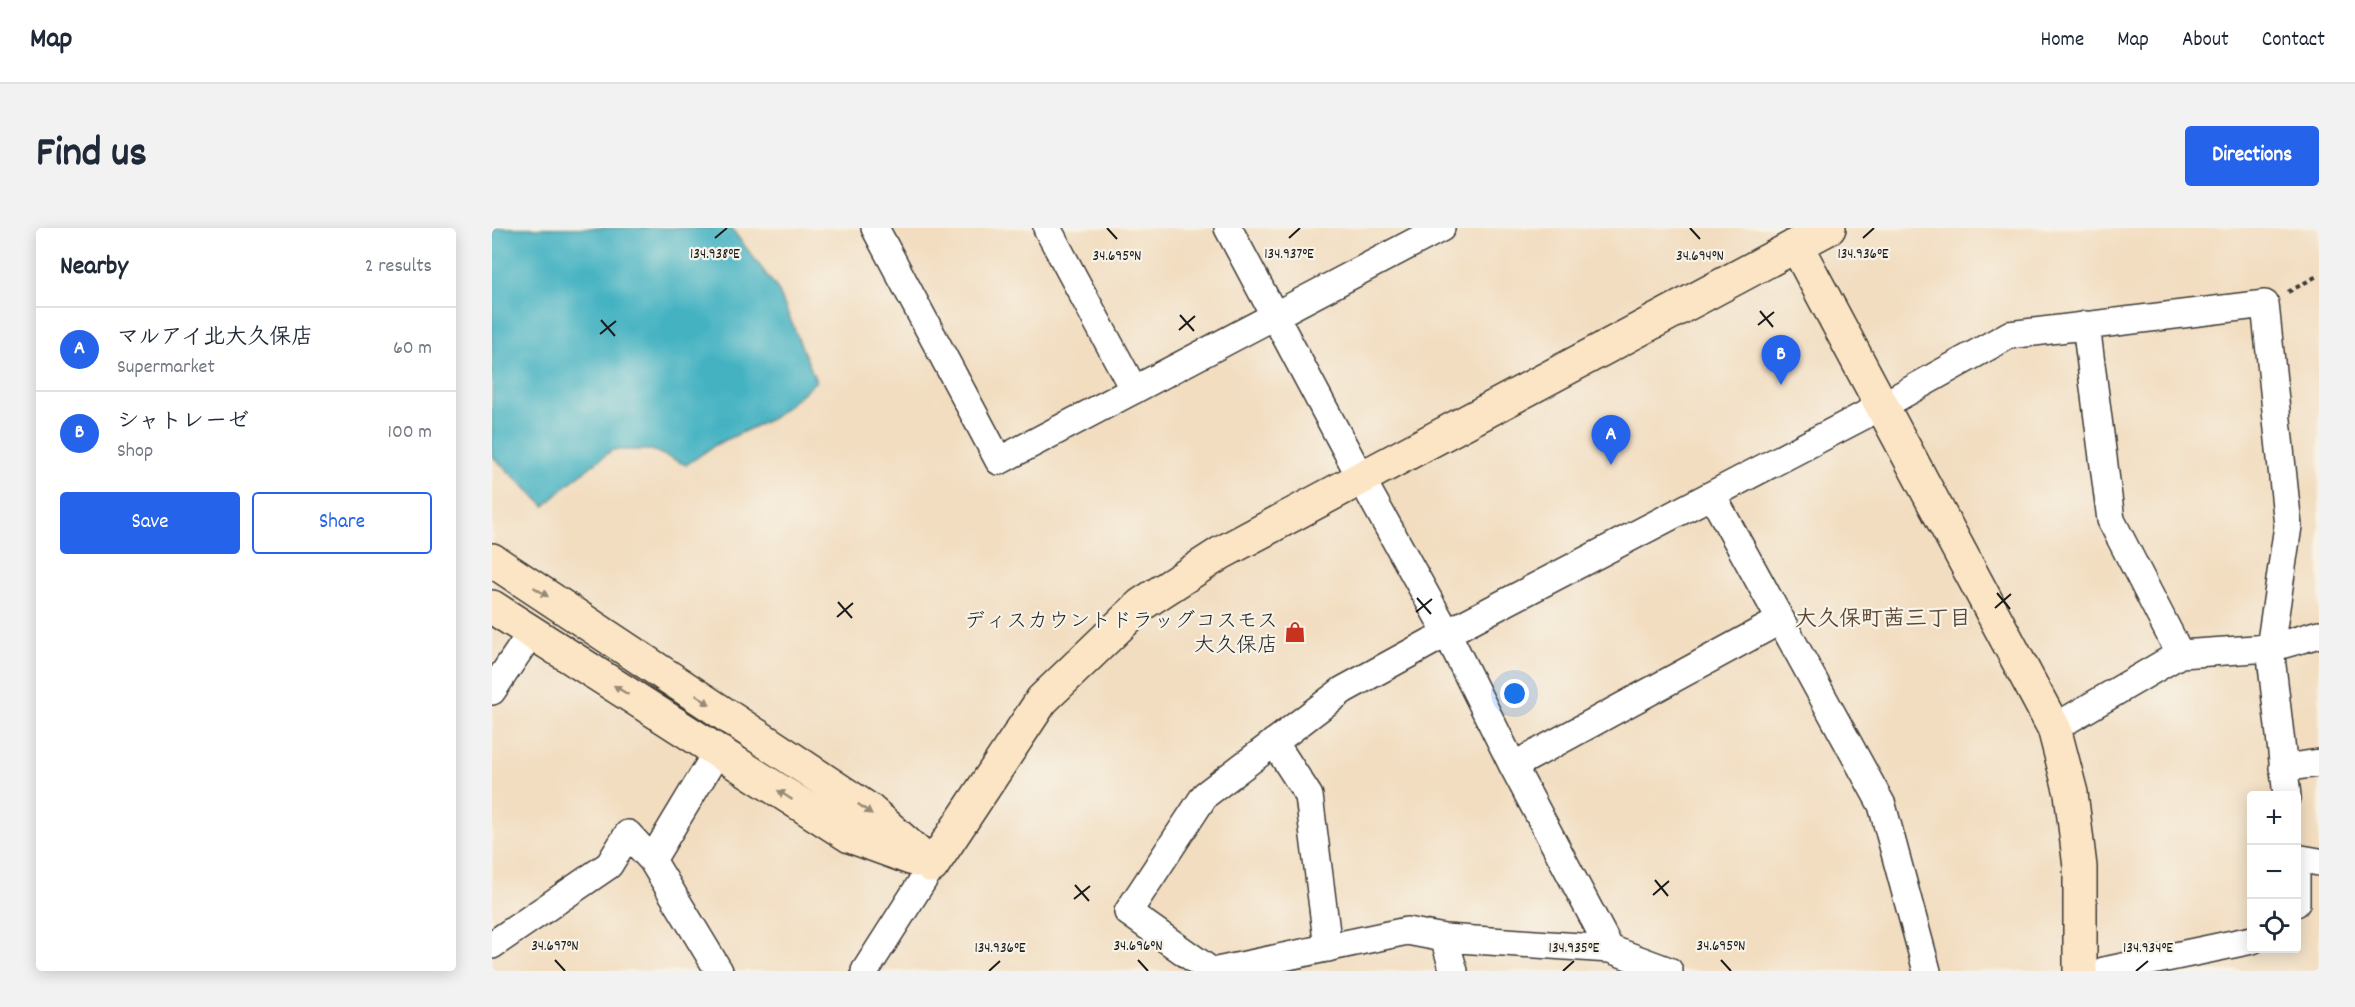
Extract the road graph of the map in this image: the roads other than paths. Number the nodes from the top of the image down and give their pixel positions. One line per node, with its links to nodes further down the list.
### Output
1 (875, 228): 10 (street)
2 (1047, 228): 10 (street)
3 (1228, 228): 8 (street)
4 (1441, 228): 6 (street)
5 (1828, 228): 7 (street)
6 (1407, 236): 8 (street)
7 (1792, 237): 11 (street); 12 (street)
8 (1275, 316): 10 (street); 12 (street)
9 (2086, 326): 11 (street); 20 (street); 21 (street)
10 (1134, 390)
11 (1882, 406): 13 (street); 23 (street)
12 (1361, 478): 18 (street); 33 (street)
13 (1712, 495): 16 (street); 18 (street)
14 (492, 560): 33 (street, one-way to 33)
15 (492, 607): 17 (street)
16 (1781, 620): 27 (street); 45 (street)
17 (531, 633): 22 (street); 25 (street, one-way to 17)
18 (1447, 633): 24 (street); 27 (street)
19 (2319, 634): 20 (street)
20 (2270, 648): 21 (street); 28 (street)
21 (2180, 654): 23 (street)
22 (492, 691)
23 (2054, 728): 46 (street)
24 (1274, 742): 37 (street); 41 (street)
25 (717, 752): 31 (street); 33 (street, one-way to 25)
26 (2319, 763): 28 (street)
27 (1513, 766): 38 (street)
28 (2283, 768): 29 (street)
29 (2286, 791)
30 (2301, 859): 32 (street)
31 (652, 860): 36 (street); 39 (street)
32 (2319, 862)
33 (932, 866): 40 (street)
34 (1444, 938): 37 (street); 38 (street); 43 (street)
35 (2247, 941): 47 (street)
36 (492, 945)
37 (1328, 948): 42 (street)
38 (1610, 949): 44 (street)
39 (719, 971)
40 (865, 971)
41 (1211, 971)
42 (1218, 971)
43 (1454, 971)
44 (1669, 971)
45 (1927, 971)
46 (2080, 971)
47 (2104, 971)

